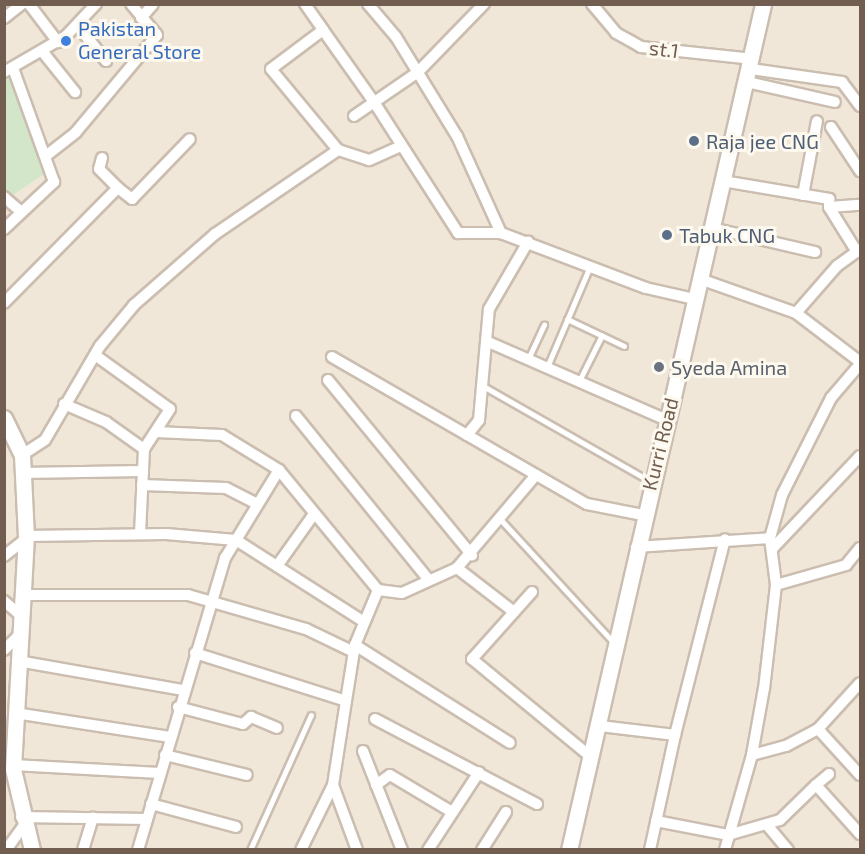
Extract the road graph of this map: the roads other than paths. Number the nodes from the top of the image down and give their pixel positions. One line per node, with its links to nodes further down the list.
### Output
1 (22, 4): 11 (street)
2 (29, 4): 15 (street)
3 (131, 4): 12 (street)
4 (153, 4): 12 (street)
5 (305, 4): 14 (street)
6 (368, 4): 20 (street)
7 (592, 4): 19 (street, st.1)
8 (763, 4): 19 (main road, Kurri Road)
9 (482, 5): 20 (street)
10 (91, 6): 13 (street)
11 (5, 15)
12 (141, 18): 31 (street)
13 (78, 26): 15 (street); 17 (street)
14 (323, 30): 22 (street); 30 (street)
15 (58, 42): 16 (street)
16 (42, 51): 18 (street); 21 (street)
17 (106, 61)
18 (9, 70): 31 (street)
19 (750, 70): 23 (street); 24 (street); 34 (main road, Kurri Road)
20 (418, 72): 22 (street); 43 (street)
21 (75, 93)
22 (374, 102): 25 (street); 29 (street)
23 (835, 102)
24 (861, 106)
25 (354, 116)
26 (817, 121): 36 (street)
27 (831, 127): 33 (street)
28 (190, 139): 35 (street)
29 (401, 146): 30 (street); 43 (street)
30 (338, 150): 57 (street)
31 (47, 155): 40 (street)
32 (102, 158): 35 (street)
33 (861, 171)
34 (723, 181): 36 (street); 41 (main road, Kurri Road)
35 (118, 188): 50 (street)
36 (803, 195): 39 (street)
37 (4, 197): 40 (street)
38 (861, 205): 39 (street)
39 (829, 207): 45 (street)
40 (21, 212): 42 (street)
41 (712, 228): 46 (street); 48 (main road, Kurri Road)
42 (4, 229)
43 (501, 233): 44 (street)
44 (528, 242): 47 (street); 55 (street)
45 (859, 250): 51 (street)
46 (815, 252)
47 (591, 264): 49 (street); 52 (lane)
48 (700, 279): 49 (main road, Kurri Road); 51 (street)
49 (694, 299): 68 (main road, Kurri Road)
50 (4, 303)
51 (796, 313): 60 (street)
52 (567, 319): 54 (lane); 61 (lane)
53 (544, 325): 59 (lane)
54 (602, 335): 56 (lane); 63 (lane)
55 (486, 341): 59 (street); 64 (street)
56 (624, 346)
57 (95, 355): 65 (street); 69 (street)
58 (332, 357): 70 (street)
59 (528, 359): 61 (street)
60 (861, 363): 88 (street)
61 (547, 367): 63 (street)
62 (328, 380): 91 (street)
63 (579, 381): 68 (street)
64 (481, 386): 70 (street); 78 (lane)
65 (64, 404): 71 (street); 72 (street)
66 (296, 416): 95 (street)
67 (4, 418): 72 (main road)
68 (667, 420): 78 (main road, Kurri Road)
69 (156, 432): 71 (street); 74 (street)
70 (467, 435): 77 (street)
71 (144, 449): 75 (street)
72 (22, 454): 76 (main road)
73 (861, 456): 88 (street)
74 (279, 470): 80 (street); 81 (street)
75 (143, 471): 76 (street); 79 (street)
76 (22, 472): 85 (main road)
77 (536, 475): 82 (street); 83 (street)
78 (651, 482): 82 (main road, Kurri Road)
79 (142, 485): 80 (street); 84 (street)
80 (255, 503): 87 (street)
81 (314, 514): 93 (street); 97 (street)
82 (643, 515): 89 (main road, Kurri Road)
83 (500, 519): 91 (street); 106 (lane)
84 (140, 534): 85 (street); 87 (street)
85 (26, 538): 92 (street); 99 (main road)
86 (725, 539): 88 (street); 89 (street); 121 (street)
87 (236, 540): 93 (street); 101 (street)
88 (771, 544): 96 (street)
89 (636, 547): 106 (main road, Kurri Road)
90 (861, 548): 96 (street)
91 (472, 555): 94 (street)
92 (4, 556)
93 (277, 566): 104 (street)
94 (457, 568): 95 (street); 102 (street)
95 (428, 579): 97 (street)
96 (776, 585): 127 (street)
97 (378, 590): 104 (street)
98 (532, 592): 102 (street)
99 (22, 594): 101 (street); 103 (main road)
100 (4, 601): 103 (street)
101 (211, 602): 107 (street); 109 (street)
102 (514, 612): 128 (street)
103 (21, 616): 105 (main road)
104 (364, 622): 107 (street)
105 (20, 634): 108 (street); 110 (main road)
106 (616, 646): 118 (main road, Kurri Road)
107 (354, 649): 113 (street); 124 (street)
108 (4, 650)
109 (195, 653): 112 (street); 113 (street)
110 (18, 661): 112 (street); 115 (main road)
111 (861, 683): 120 (street)
112 (183, 690): 114 (street)
113 (346, 702): 135 (street)
114 (178, 707): 119 (street); 122 (street)
115 (15, 713): 122 (street); 123 (main road)
116 (310, 715): 154 (lane)
117 (375, 719): 131 (street)
118 (600, 726): 121 (street); 128 (main road, Kurri Road)
119 (277, 728)
120 (818, 729): 127 (street); 134 (street)
121 (675, 735): 145 (street)
122 (170, 736): 126 (street)
123 (9, 743): 129 (main road)
124 (510, 743)
125 (363, 751): 136 (street)
126 (165, 755): 130 (street); 133 (street)
127 (752, 755): 149 (street)
128 (592, 758): 160 (main road, Kurri Road)
129 (13, 765): 130 (street); 144 (main road)
130 (160, 772): 138 (street)
131 (479, 772): 139 (street); 140 (street)
132 (829, 774): 137 (street)
133 (247, 775)
134 (861, 775)
135 (333, 785): 155 (street); 156 (street)
136 (376, 785): 140 (street); 157 (street)
137 (816, 785): 146 (street); 148 (street)
138 (151, 804): 143 (street); 147 (street)
139 (537, 804)
140 (452, 812): 158 (street)
141 (506, 812): 159 (street)
142 (93, 817): 143 (street); 144 (street); 152 (street)
143 (147, 819): 153 (street)
144 (23, 821): 150 (street); 151 (main road)
145 (656, 821): 149 (street); 161 (street)
146 (767, 825): 149 (street); 163 (street)
147 (236, 827)
148 (861, 834)
149 (728, 835): 162 (street)
150 (8, 843)
151 (32, 849)
152 (83, 849)
153 (138, 849)
154 (250, 849)
155 (301, 849)
156 (357, 849)
157 (402, 849)
158 (428, 849)
159 (482, 849)
160 (569, 849)
161 (650, 849)
162 (725, 849)
163 (788, 849)

